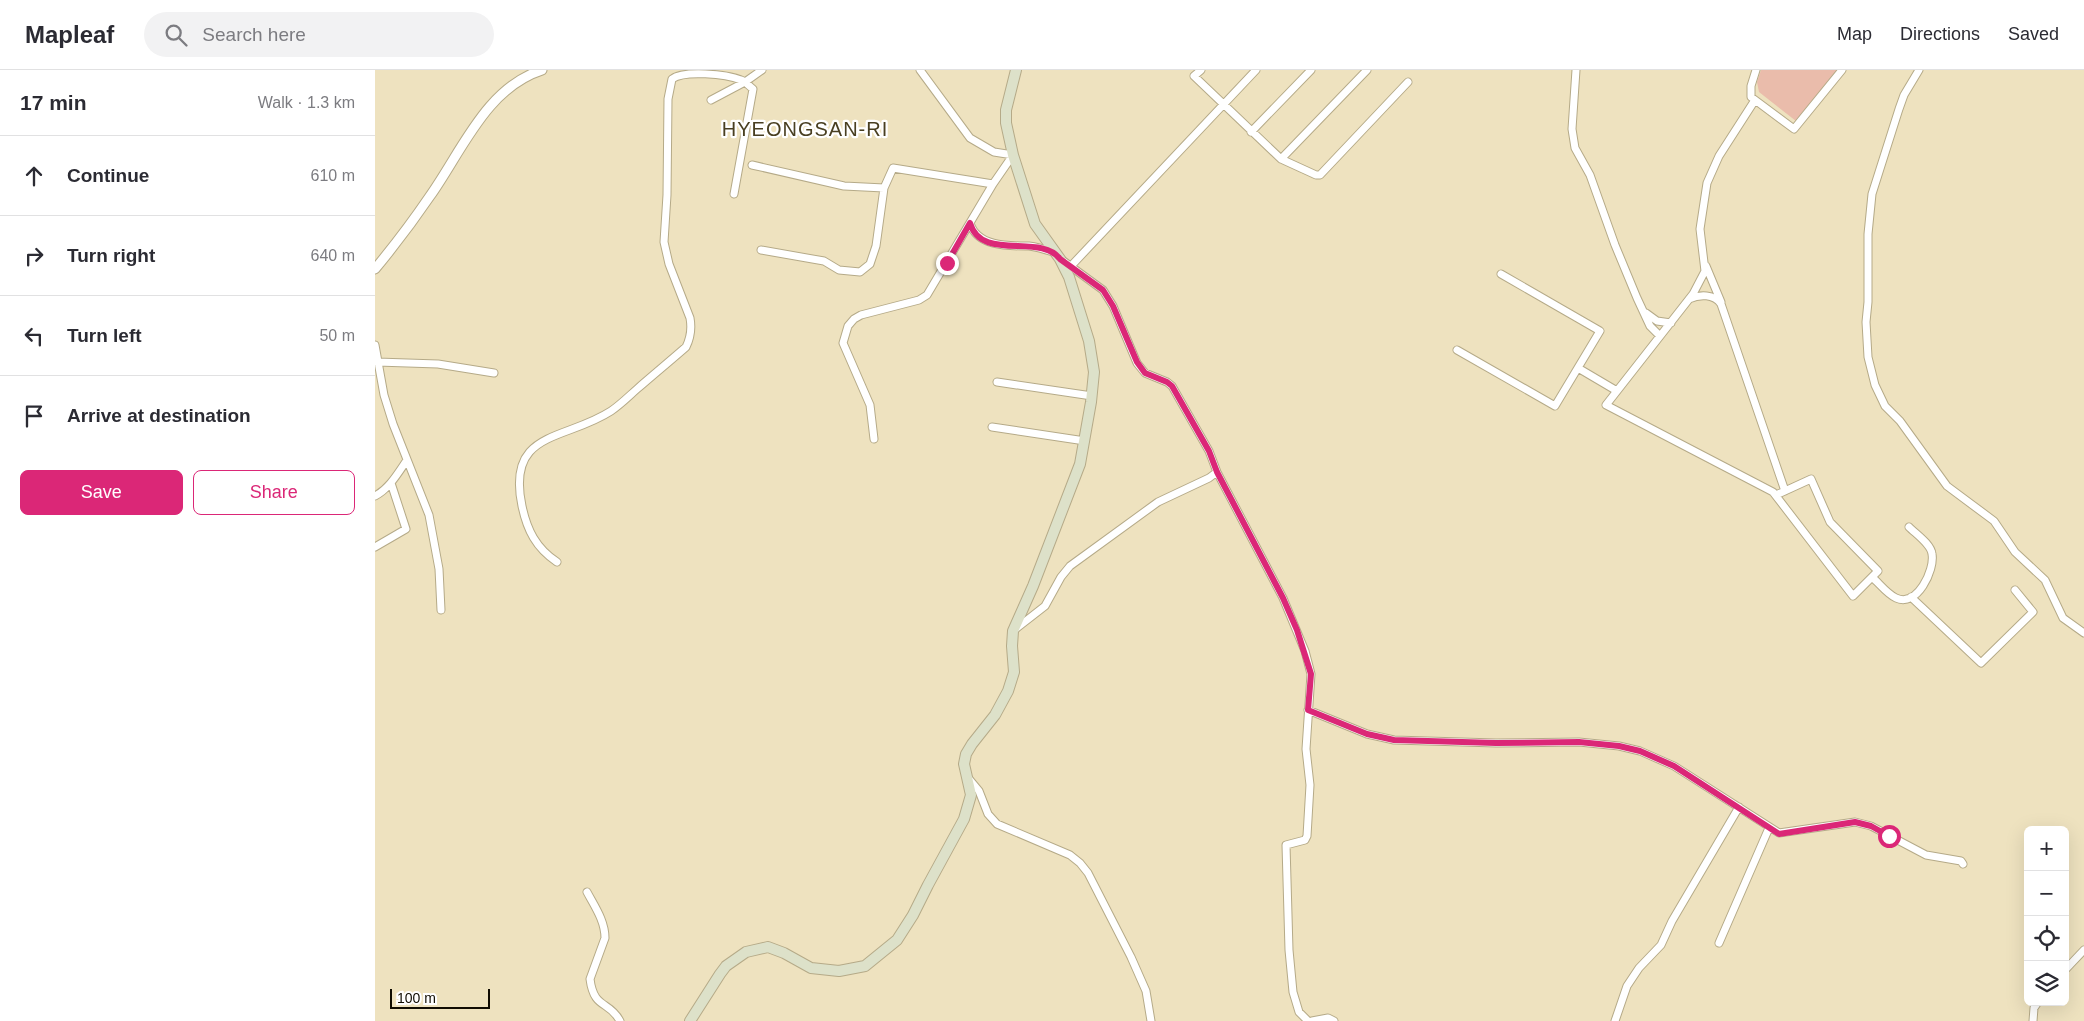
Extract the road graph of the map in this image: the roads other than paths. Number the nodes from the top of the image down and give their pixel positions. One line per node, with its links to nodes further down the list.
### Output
1 (542, 70): 30 (street)
2 (762, 70): 13 (street)
3 (920, 70): 19 (street)
4 (1016, 70): 19 (main road)
5 (1201, 70): 17 (street)
6 (1256, 70): 17 (street)
7 (1311, 70): 18 (street)
8 (1367, 70): 20 (street)
9 (1577, 70): 34 (street)
10 (1756, 70): 16 (street)
11 (1842, 70): 16 (street)
12 (1919, 70): 62 (street)
13 (745, 82): 15 (street); 24 (street); 56 (street)
14 (1408, 82): 20 (street)
15 (711, 100)
16 (1755, 100): 28 (street)
17 (1222, 105): 18 (street); 29 (street)
18 (1251, 132): 20 (street)
19 (1013, 155): 22 (street); 27 (main road)
20 (1281, 159)
21 (751, 165): 23 (street)
22 (993, 184): 23 (street); 25 (street)
23 (884, 188): 26 (street)
24 (734, 194)
25 (970, 223): 27 (street); 46 (street)
26 (761, 250)
27 (1058, 256): 29 (street); 44 (main road)
28 (1704, 261): 32 (street); 33 (street)
29 (1071, 266): 49 (street)
30 (375, 269)
31 (1501, 274): 40 (street)
32 (1689, 299): 33 (street); 35 (street)
33 (1721, 304): 51 (street)
34 (1645, 312): 35 (street); 36 (street)
35 (1671, 322): 36 (street)
36 (1660, 336): 43 (street)
37 (375, 345): 39 (street)
38 (1457, 350): 40 (street)
39 (376, 361): 41 (street); 48 (street)
40 (1578, 368): 43 (street)
41 (494, 373)
42 (997, 382): 44 (street)
43 (1617, 391): 52 (street)
44 (1092, 396): 47 (main road)
45 (993, 427): 47 (street)
46 (874, 439)
47 (1085, 441): 61 (main road)
48 (407, 460): 50 (street); 60 (street)
49 (1217, 472): 61 (street); 63 (street)
50 (391, 483): 53 (street); 55 (street)
51 (1785, 491): 52 (street); 57 (street)
52 (1776, 495): 57 (street)
53 (375, 496)
54 (1909, 527): 59 (street)
55 (375, 547)
56 (557, 562)
57 (1872, 577): 59 (street)
58 (2015, 590): 59 (street)
59 (1911, 597)
60 (441, 610)
61 (1013, 631): 64 (main road)
62 (2084, 633)
63 (1308, 710): 65 (street); 76 (street)
64 (969, 778): 74 (main road); 75 (street)
65 (1739, 807): 66 (street); 78 (street)
66 (1769, 828): 67 (street); 69 (street)
67 (1963, 864)
68 (587, 892): 73 (street)
69 (1719, 943)
70 (2084, 950): 71 (street)
71 (2069, 966)
72 (2035, 1006): 79 (street)
73 (620, 1021)
74 (690, 1021)
75 (1151, 1021)
76 (1310, 1021): 77 (street)
77 (1334, 1021)
78 (1615, 1021)
79 (2033, 1021)

